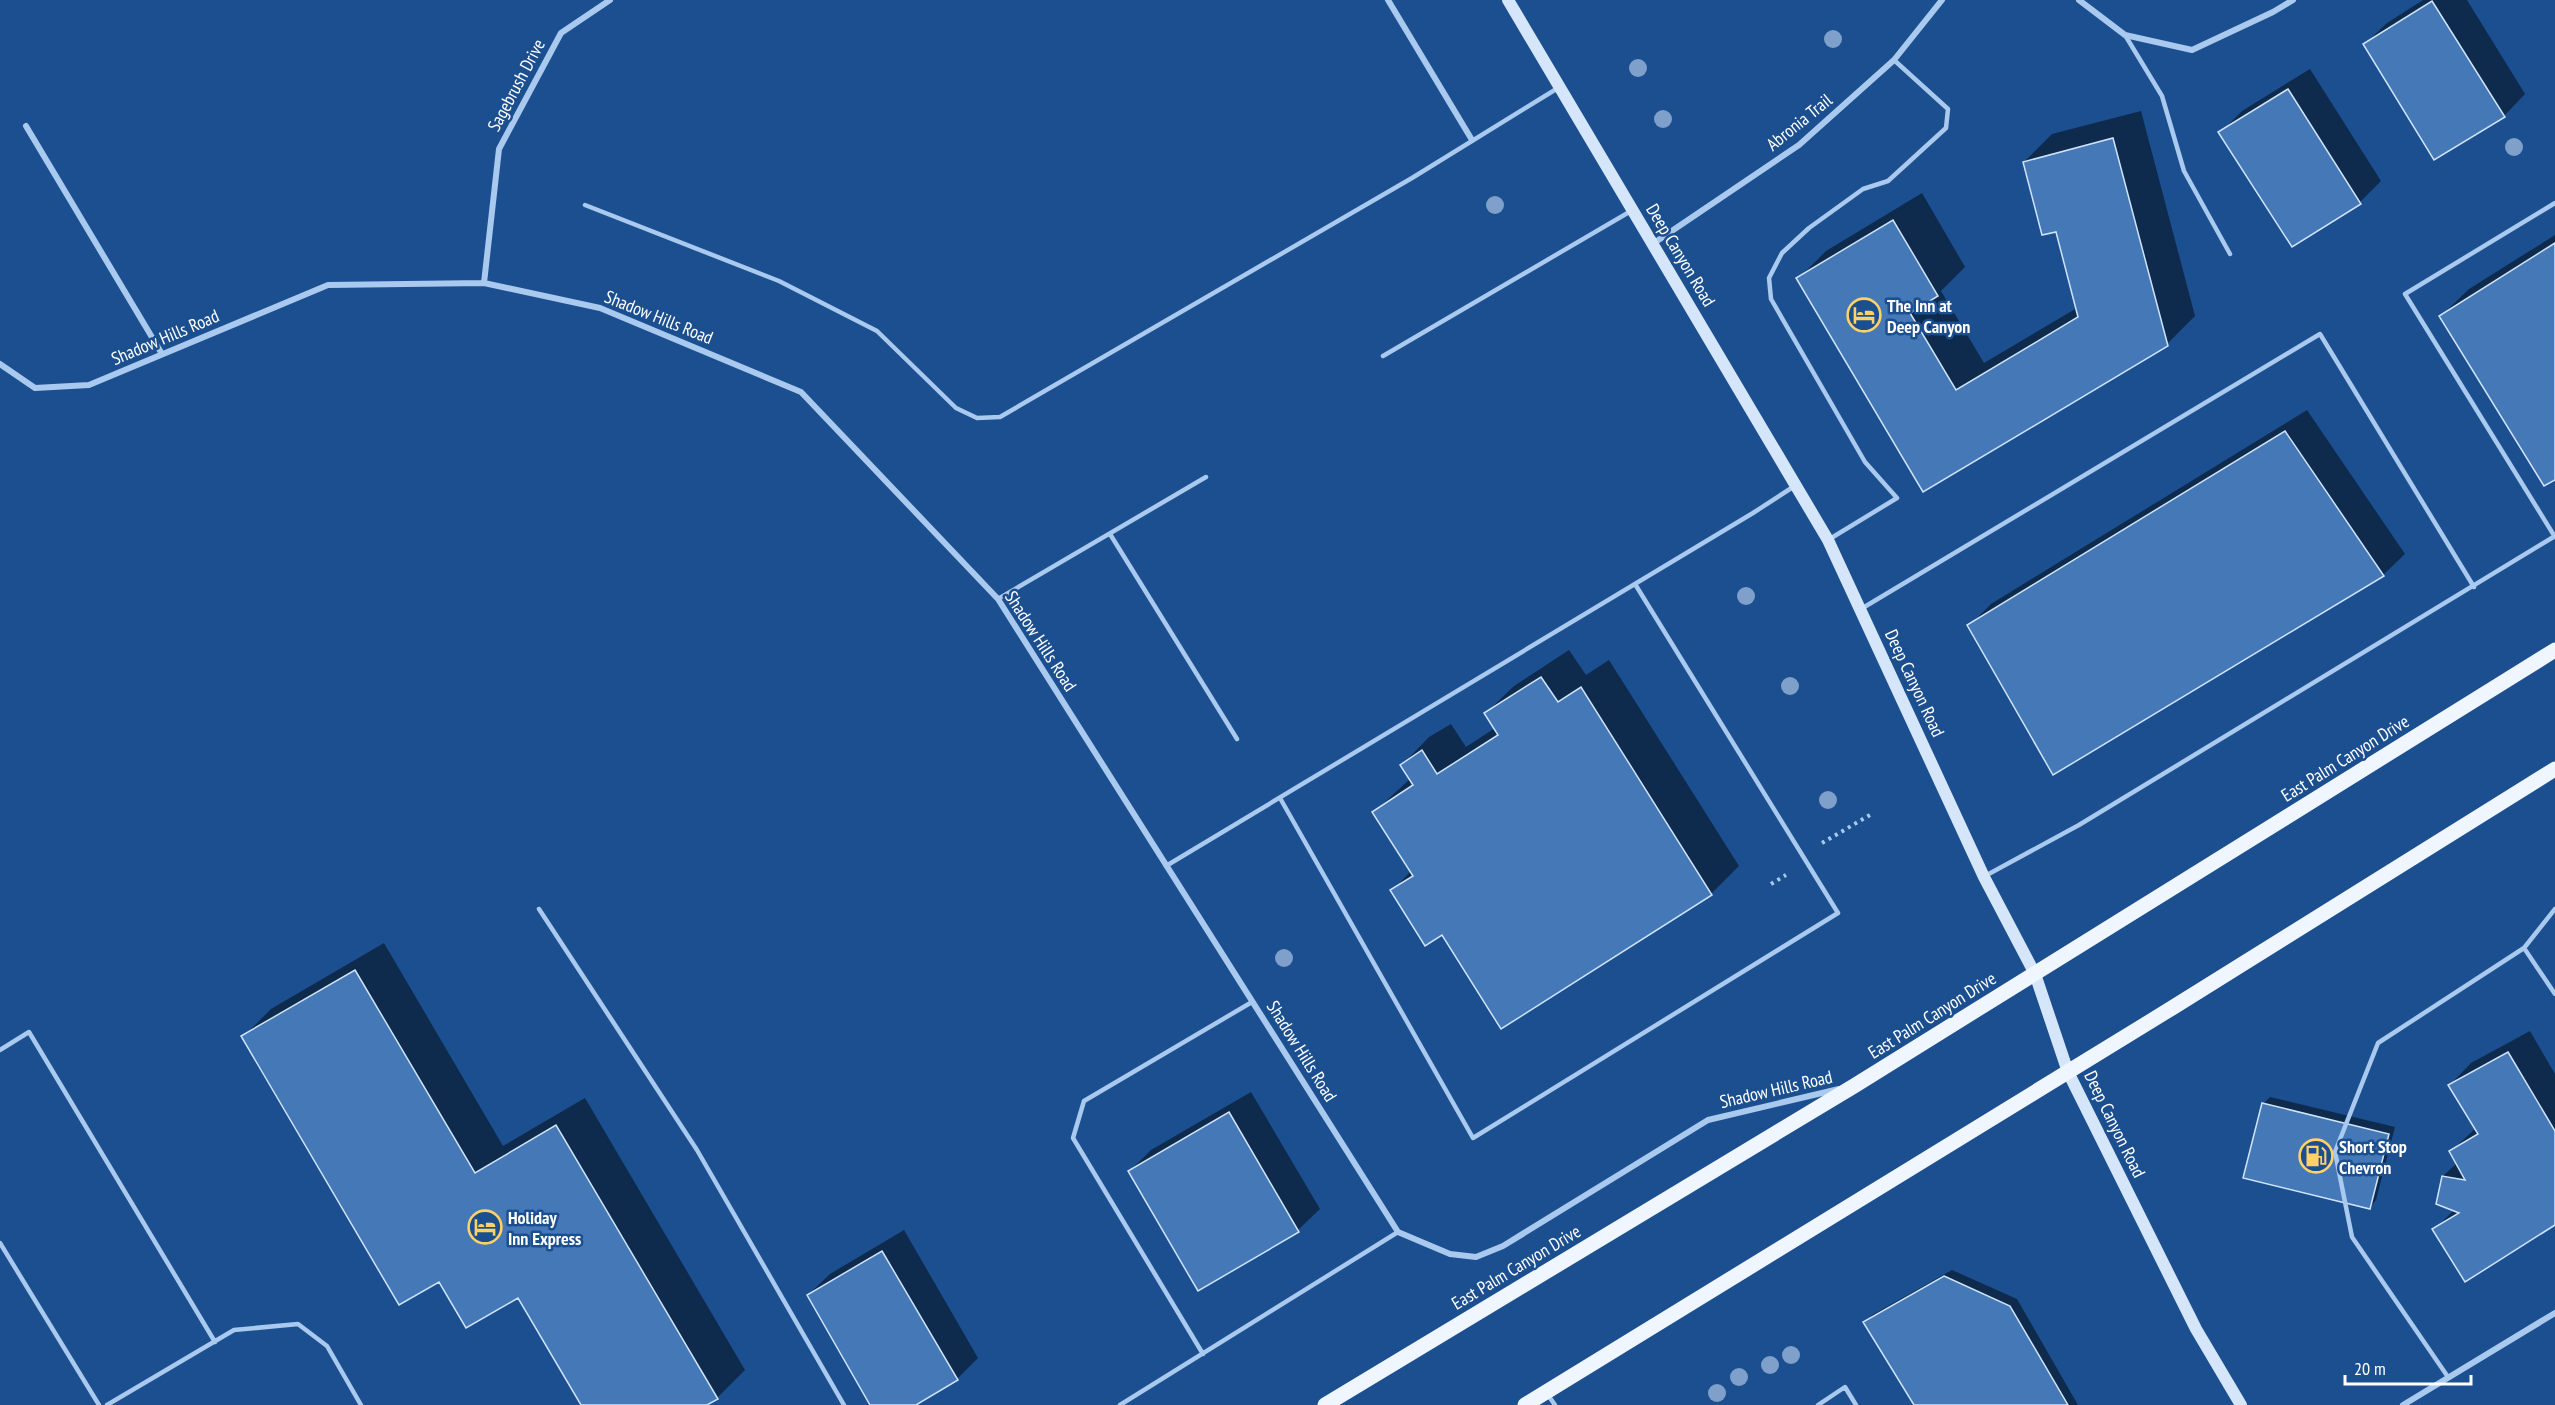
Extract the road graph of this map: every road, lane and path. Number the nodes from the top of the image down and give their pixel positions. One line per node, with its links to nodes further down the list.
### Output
1 (610, 0): 17 (street, Sagebrush Drive)
2 (1388, 0): 11 (street)
3 (1508, 0): 9 (street, Deep Canyon Road)
4 (1942, 0): 8 (street, Abronia Trail)
5 (2079, 0): 7 (street)
6 (2293, 0): 7 (street)
7 (2125, 35): 16 (lane)
8 (1894, 60): 15 (street, Abronia Trail); 25 (lane)
9 (1560, 87): 11 (lane); 14 (street, Deep Canyon Road)
10 (26, 126): 18 (street)
11 (1472, 140): 13 (lane)
12 (2555, 202): 24 (lane)
13 (585, 205)
14 (1633, 210): 15 (street, Deep Canyon Road); 19 (lane)
15 (1654, 243): 22 (street, Deep Canyon Road)
16 (2230, 254)
17 (484, 283): 18 (street, Shadow Hills Road); 28 (street, Shadow Hills Road)
18 (162, 354): 20 (street, Shadow Hills Road)
19 (1383, 356)
20 (0, 364)
21 (1206, 477): 23 (lane)
22 (1796, 485): 25 (street, Deep Canyon Road); 26 (lane)
23 (1110, 534): 28 (lane); 31 (lane)
24 (2555, 536): 27 (lane)
25 (1828, 540): 29 (street, Deep Canyon Road)
26 (1635, 584): 33 (lane); 35 (lane)
27 (2474, 586): 29 (lane); 37 (lane)
28 (998, 600): 36 (street, Shadow Hills Road)
29 (1861, 609): 37 (street, Deep Canyon Road)
30 (2555, 650): 41 (main road, East Palm Canyon Drive)
31 (1237, 739)
32 (2555, 769): 45 (main road)
33 (1280, 798): 35 (lane); 36 (lane)
34 (1870, 815): 35 (path)
35 (1802, 854)
36 (1166, 866): 43 (street, Shadow Hills Road)
37 (1984, 877): 41 (street, Deep Canyon Road)
38 (539, 909): 57 (lane)
39 (2555, 909): 40 (lane)
40 (2524, 948): 42 (lane); 52 (lane)
41 (2035, 974): 45 (street, Deep Canyon Road); 46 (main road, East Palm Canyon Drive)
42 (2555, 994)
43 (1252, 1002): 47 (street, Shadow Hills Road); 51 (lane)
44 (0, 1050): 50 (lane)
45 (2068, 1072): 53 (main road); 63 (street, Deep Canyon Road)
46 (1854, 1086): 47 (street, Shadow Hills Road); 59 (main road, East Palm Canyon Drive)
47 (1398, 1232): 51 (lane)
48 (0, 1243): 54 (lane)
49 (2555, 1313): 52 (street)
50 (215, 1342): 55 (lane); 56 (lane)
51 (1203, 1354): 58 (lane)
52 (2448, 1377): 64 (street)
53 (1551, 1399): 60 (main road)
54 (99, 1405)
55 (107, 1405)
56 (361, 1405)
57 (844, 1405)
58 (1120, 1405)
59 (1325, 1405)
60 (1525, 1405)
61 (1818, 1405): 62 (lane)
62 (1856, 1405)
63 (2241, 1405)
64 (2403, 1405)

